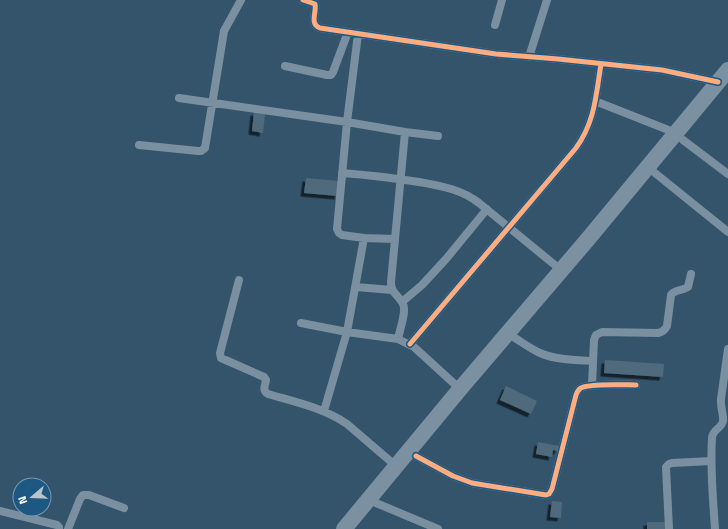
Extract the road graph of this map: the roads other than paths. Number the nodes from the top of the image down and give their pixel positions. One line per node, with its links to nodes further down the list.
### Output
1 (241, 0): 15 (street)
2 (303, 0): 6 (street)
3 (502, 0): 5 (street)
4 (547, 0): 8 (street)
5 (495, 25)
6 (348, 32): 7 (street); 10 (street)
7 (358, 34): 8 (street); 16 (street)
8 (529, 57): 9 (street)
9 (601, 64): 12 (street); 14 (street)
10 (285, 66)
11 (728, 70): 12 (highway)
12 (723, 84): 19 (highway)
13 (179, 98): 15 (street)
14 (595, 101): 19 (street); 26 (street)
15 (212, 102): 16 (street); 20 (street)
16 (347, 122): 17 (street); 21 (street)
17 (406, 132): 18 (street); 24 (street)
18 (438, 136)
19 (679, 136): 22 (highway); 23 (street); 30 (highway)
20 (139, 144)
21 (342, 172): 24 (street); 28 (street)
22 (655, 173): 27 (street); 38 (highway)
23 (728, 174)
24 (401, 179): 25 (street); 29 (street)
25 (487, 209): 26 (street); 35 (street)
26 (509, 228): 30 (street); 40 (street)
27 (728, 232)
28 (364, 238): 29 (street); 33 (street)
29 (395, 239): 34 (street)
30 (561, 270): 45 (highway)
31 (691, 274): 42 (street)
32 (239, 280): 46 (street)
33 (356, 287): 34 (street); 37 (street)
34 (392, 290): 35 (street)
35 (402, 302): 39 (street)
36 (301, 323): 37 (street)
37 (348, 332): 39 (street); 46 (street)
38 (515, 338): 42 (street); 47 (highway)
39 (398, 339): 40 (street)
40 (410, 344): 45 (street)
41 (728, 348): 48 (street)
42 (593, 361): 43 (street)
43 (592, 385): 44 (street); 47 (street)
44 (636, 385)
45 (460, 389): 49 (highway)
46 (324, 411): 49 (street)
47 (416, 456): 50 (highway)
48 (711, 461): 58 (street); 59 (street)
49 (396, 466): 55 (highway)
50 (376, 503): 56 (highway); 57 (street)
51 (124, 508): 54 (street)
52 (0, 511): 53 (street)
53 (59, 529)
54 (68, 529)
55 (344, 529)
56 (355, 529)
57 (438, 529)
58 (669, 529)
59 (715, 529)

